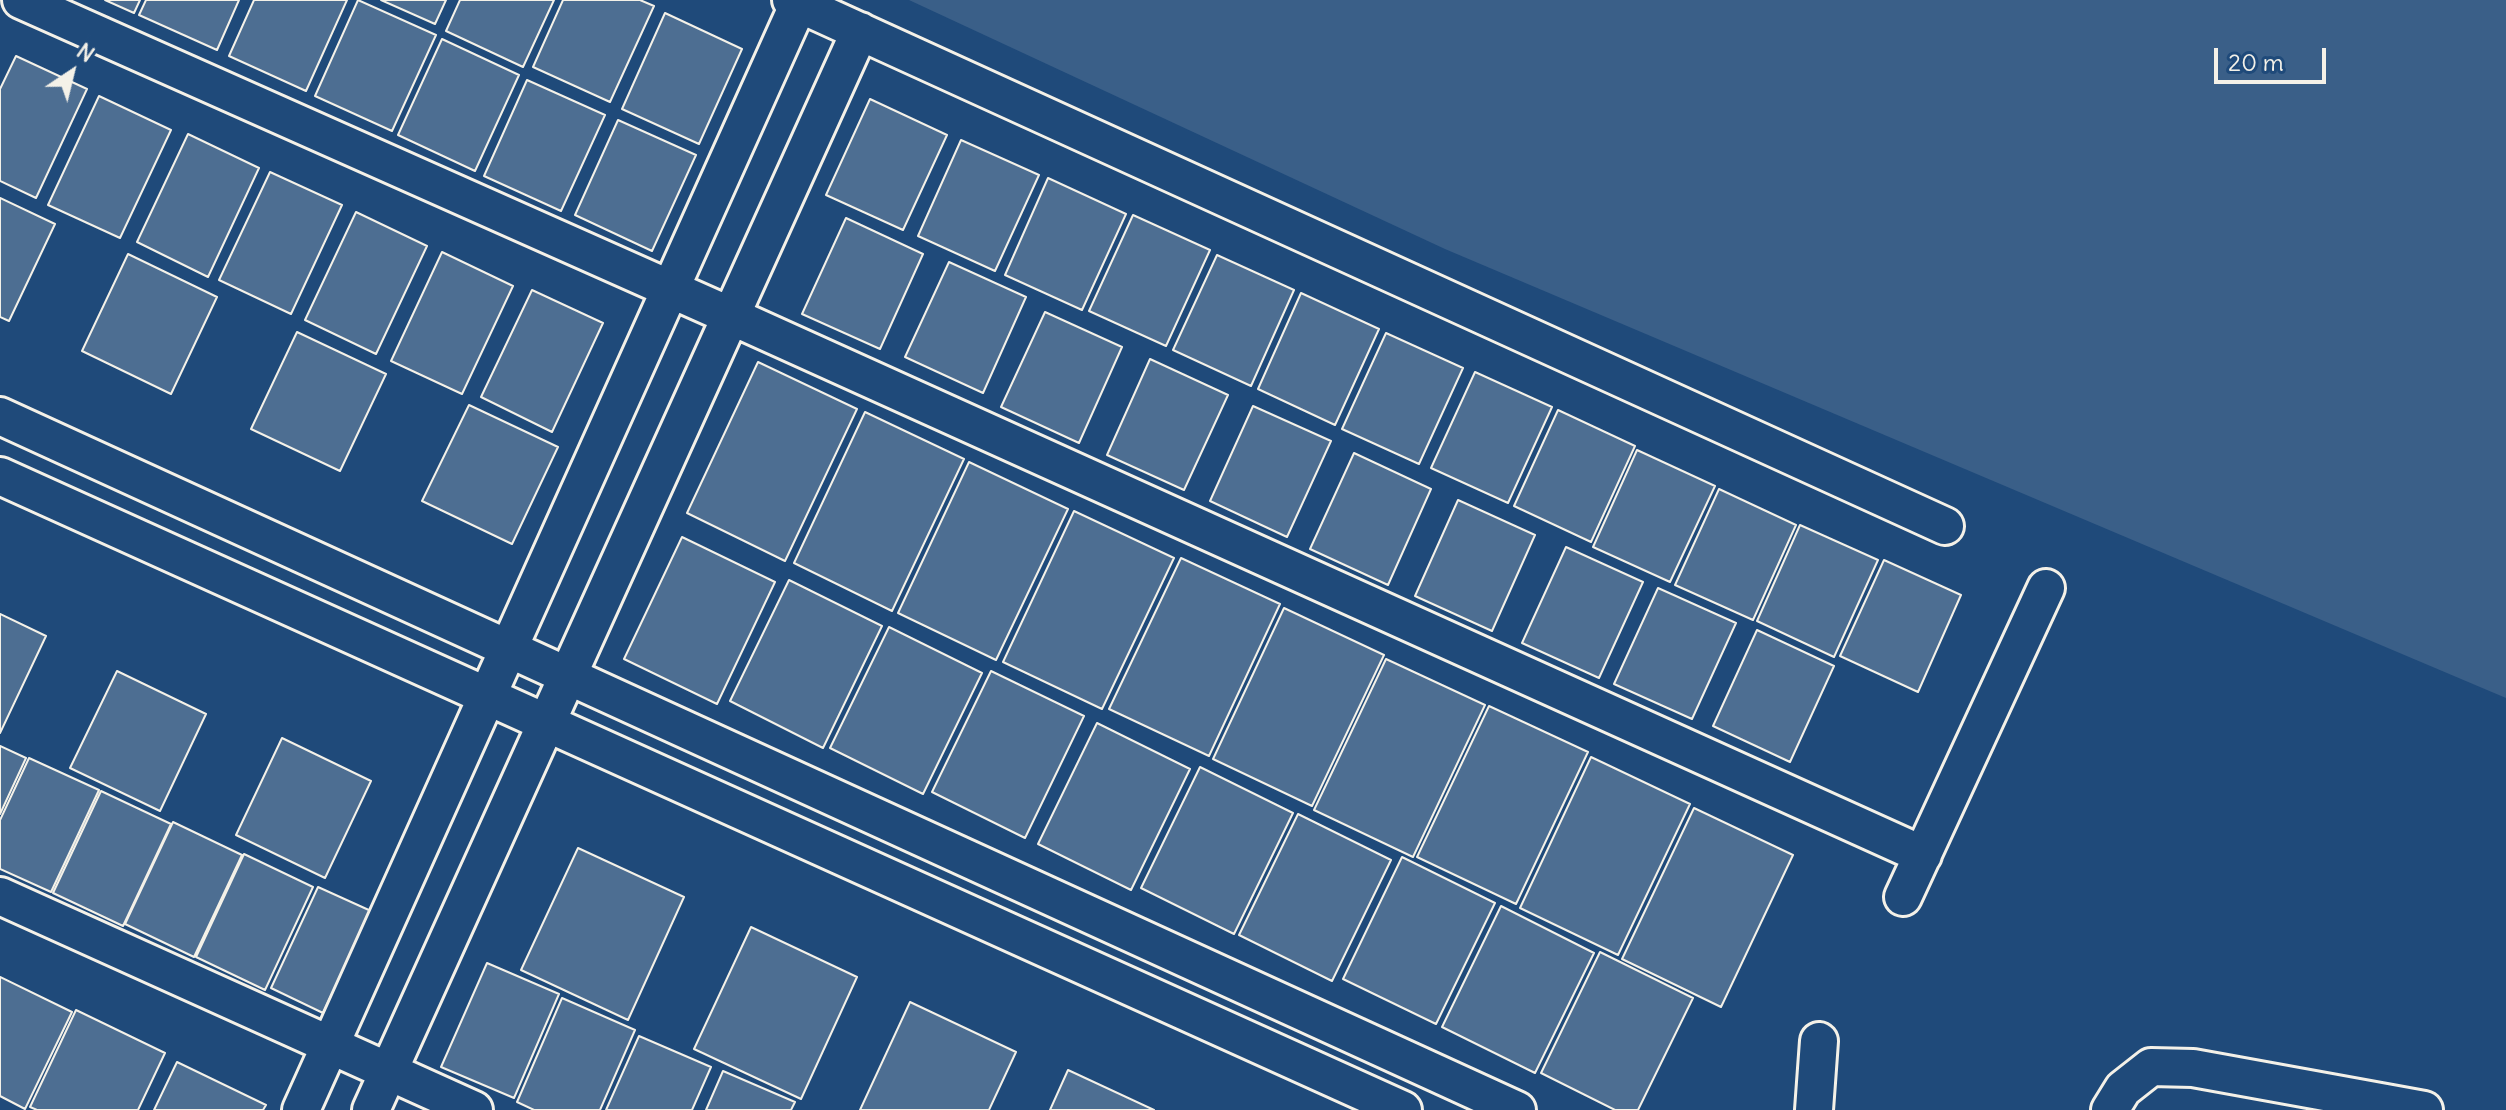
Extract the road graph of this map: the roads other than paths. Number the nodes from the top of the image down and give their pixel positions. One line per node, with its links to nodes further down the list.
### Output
1 (21, 0): 4 (street)
2 (795, 2): 3 (street); 4 (street)
3 (860, 31): 5 (street); 8 (street)
4 (670, 289): 5 (street); 10 (street)
5 (731, 316): 11 (street); 14 (street)
6 (0, 416): 10 (street)
7 (0, 476): 12 (street)
8 (1945, 526)
9 (2046, 588): 14 (street)
10 (508, 648): 11 (street); 12 (street)
11 (568, 675): 13 (street); 19 (street)
12 (487, 696): 13 (street); 18 (street)
13 (547, 723): 20 (street); 24 (street)
14 (1923, 855): 16 (street)
15 (0, 896): 18 (street)
16 (1903, 897)
17 (1819, 1041): 27 (street)
18 (330, 1045): 20 (street); 21 (street)
19 (1429, 1070): 25 (street); 26 (street)
20 (388, 1072): 22 (street); 23 (street)
21 (301, 1110)
22 (371, 1110)
23 (474, 1110)
24 (1403, 1110)
25 (1410, 1110)
26 (1517, 1110)
27 (1814, 1110)
28 (2110, 1110): 29 (street)
29 (2424, 1110)

